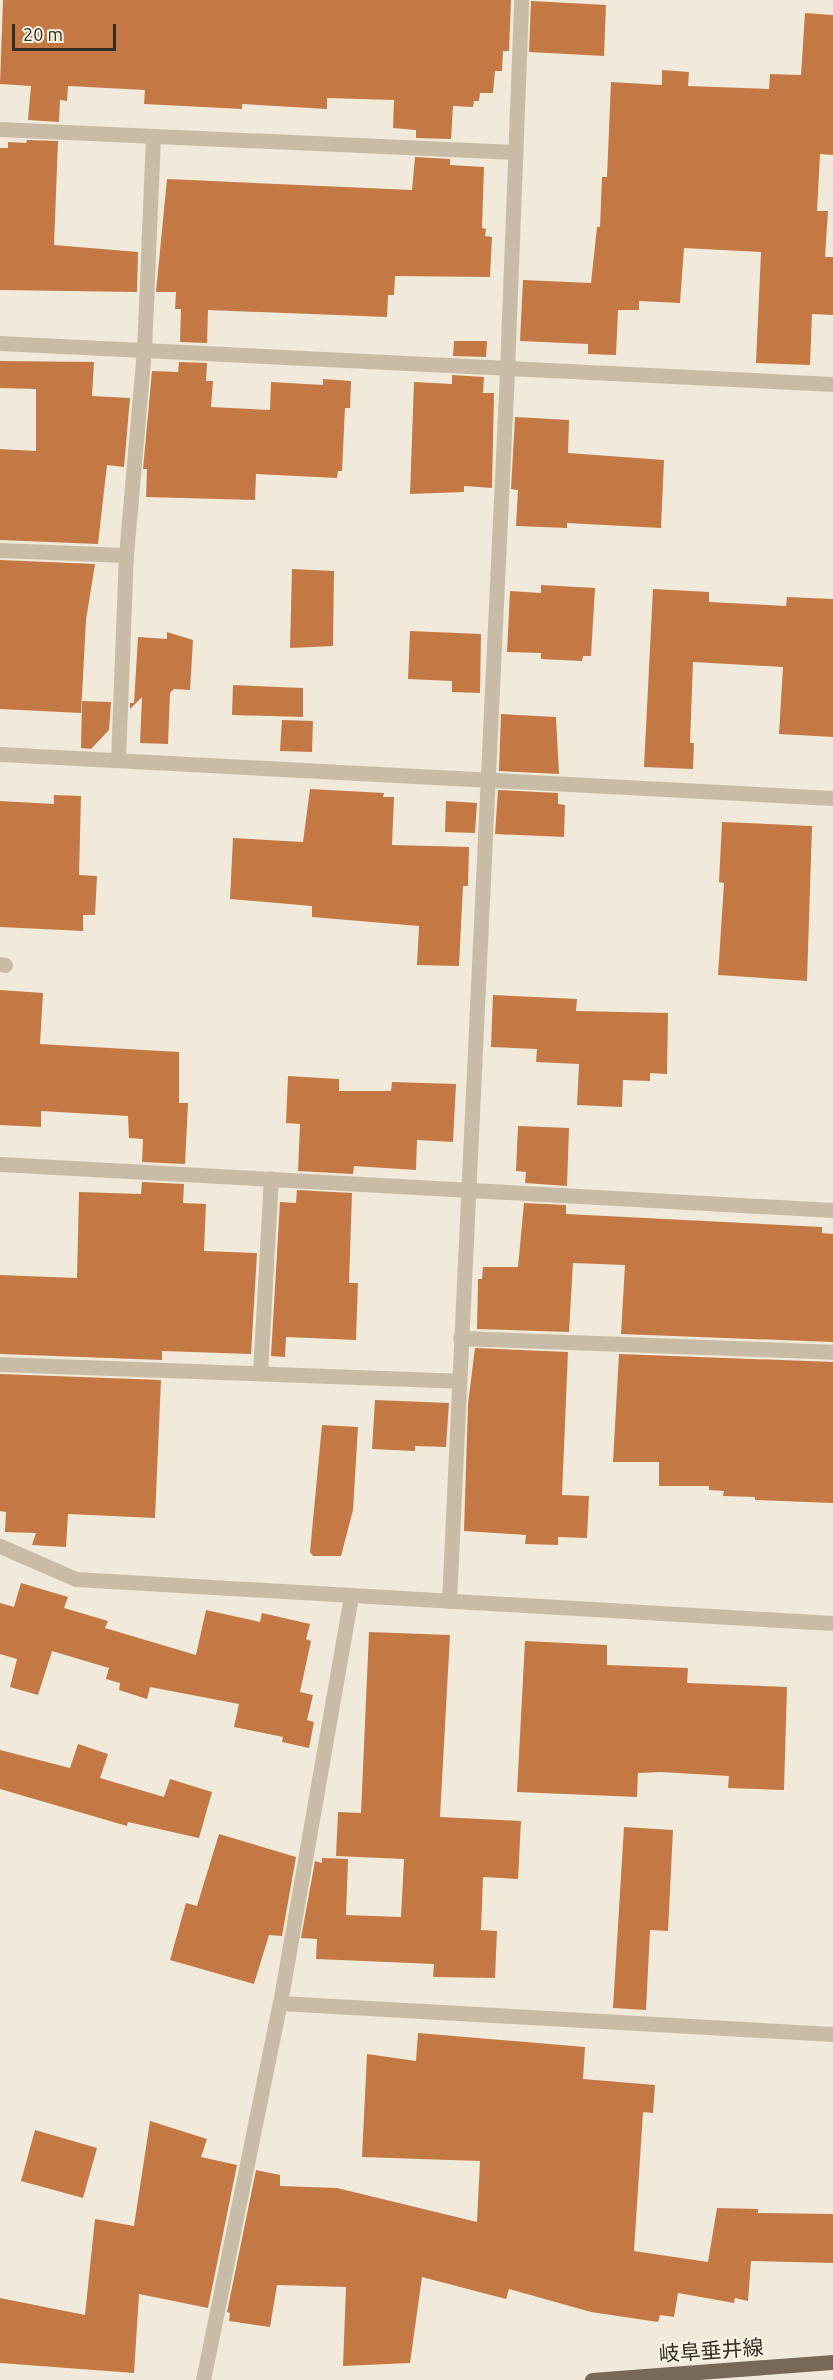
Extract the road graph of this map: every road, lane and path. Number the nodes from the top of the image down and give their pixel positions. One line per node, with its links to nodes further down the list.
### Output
1 (520, 0): 4 (street)
2 (0, 129): 3 (street)
3 (153, 136): 4 (street); 6 (street)
4 (515, 152): 7 (street)
5 (0, 343): 6 (street)
6 (144, 351): 7 (street); 10 (street)
7 (507, 370): 8 (street); 13 (street)
8 (833, 384)
9 (0, 550): 10 (street)
10 (126, 555): 12 (street)
11 (0, 754): 12 (street)
12 (118, 760): 13 (street)
13 (487, 781): 14 (street); 17 (street)
14 (833, 798)
15 (0, 1164): 16 (street)
16 (271, 1178): 17 (street); 22 (street)
17 (468, 1188): 18 (street); 19 (street)
18 (833, 1210)
19 (460, 1338): 20 (street); 23 (street)
20 (833, 1352)
21 (0, 1364): 22 (street)
22 (260, 1373): 23 (street)
23 (459, 1381): 26 (street)
24 (0, 1546): 25 (street)
25 (351, 1597): 26 (street); 28 (street)
26 (449, 1601): 27 (street)
27 (833, 1623)
28 (280, 2003): 29 (street); 32 (street)
29 (833, 2034)
30 (833, 2362): 31 (main road, 岐阜垂井線)
31 (652, 2378): 33 (main road, 岐阜垂井線)
32 (203, 2380)
33 (592, 2380)

